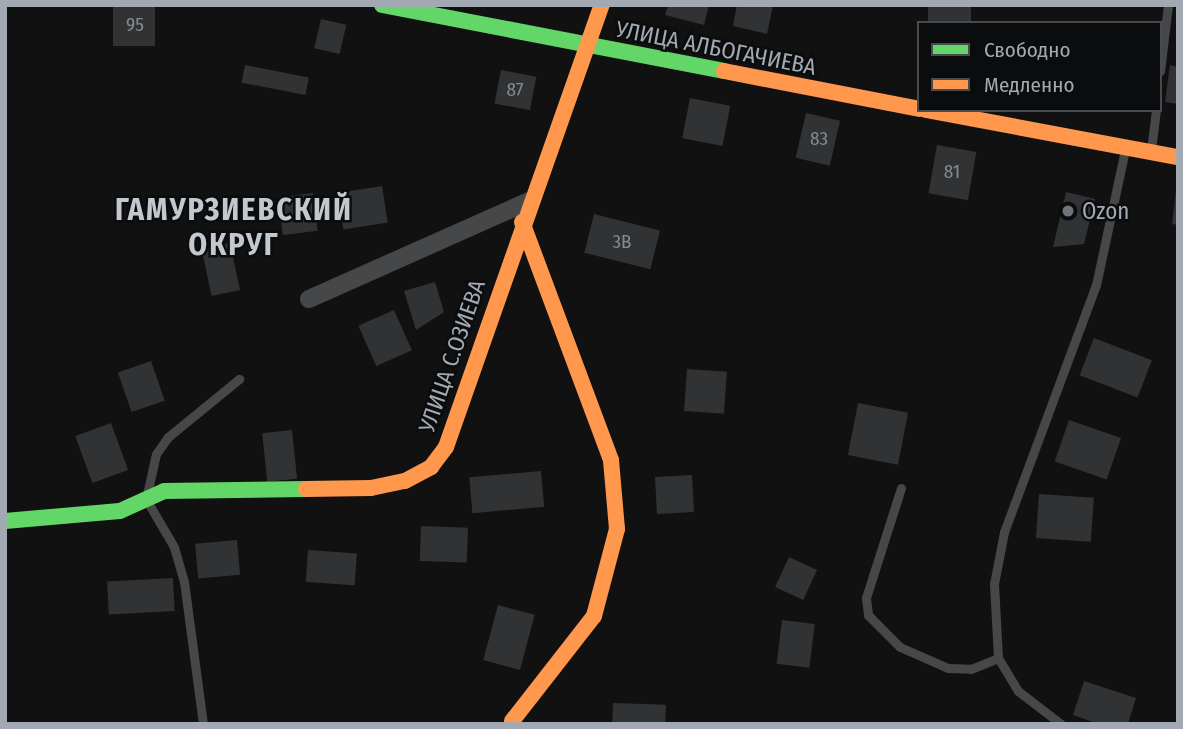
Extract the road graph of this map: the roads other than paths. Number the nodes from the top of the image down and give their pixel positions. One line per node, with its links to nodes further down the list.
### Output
1 (382, 5): 4 (street, УЛИЦА АЛБОГАЧИЕВА)
2 (602, 5): 4 (street, УЛИЦА С.ОЗИЕВА)
3 (1168, 5): 5 (lane)
4 (590, 48): 6 (street, УЛИЦА АЛБОГАЧИЕВА); 12 (street, УЛИЦА С.ОЗИЕВА)
5 (1162, 54)
6 (917, 109)
7 (937, 112): 9 (street)
8 (1156, 112): 10 (lane)
9 (1126, 147): 10 (street); 19 (lane)
10 (1151, 152): 11 (street)
11 (1178, 157)
12 (529, 201): 13 (street, УЛИЦА С.ОЗИЕВА); 14 (street)
13 (522, 222): 17 (street, УЛИЦА С.ОЗИЕВА); 20 (street)
14 (309, 299)
15 (239, 379): 17 (lane)
16 (901, 488): 19 (lane)
17 (146, 499): 18 (street, УЛИЦА С.ОЗИЕВА); 21 (lane)
18 (6, 523)
19 (998, 658): 22 (lane)
20 (512, 722)
21 (204, 724)
22 (1060, 724)

